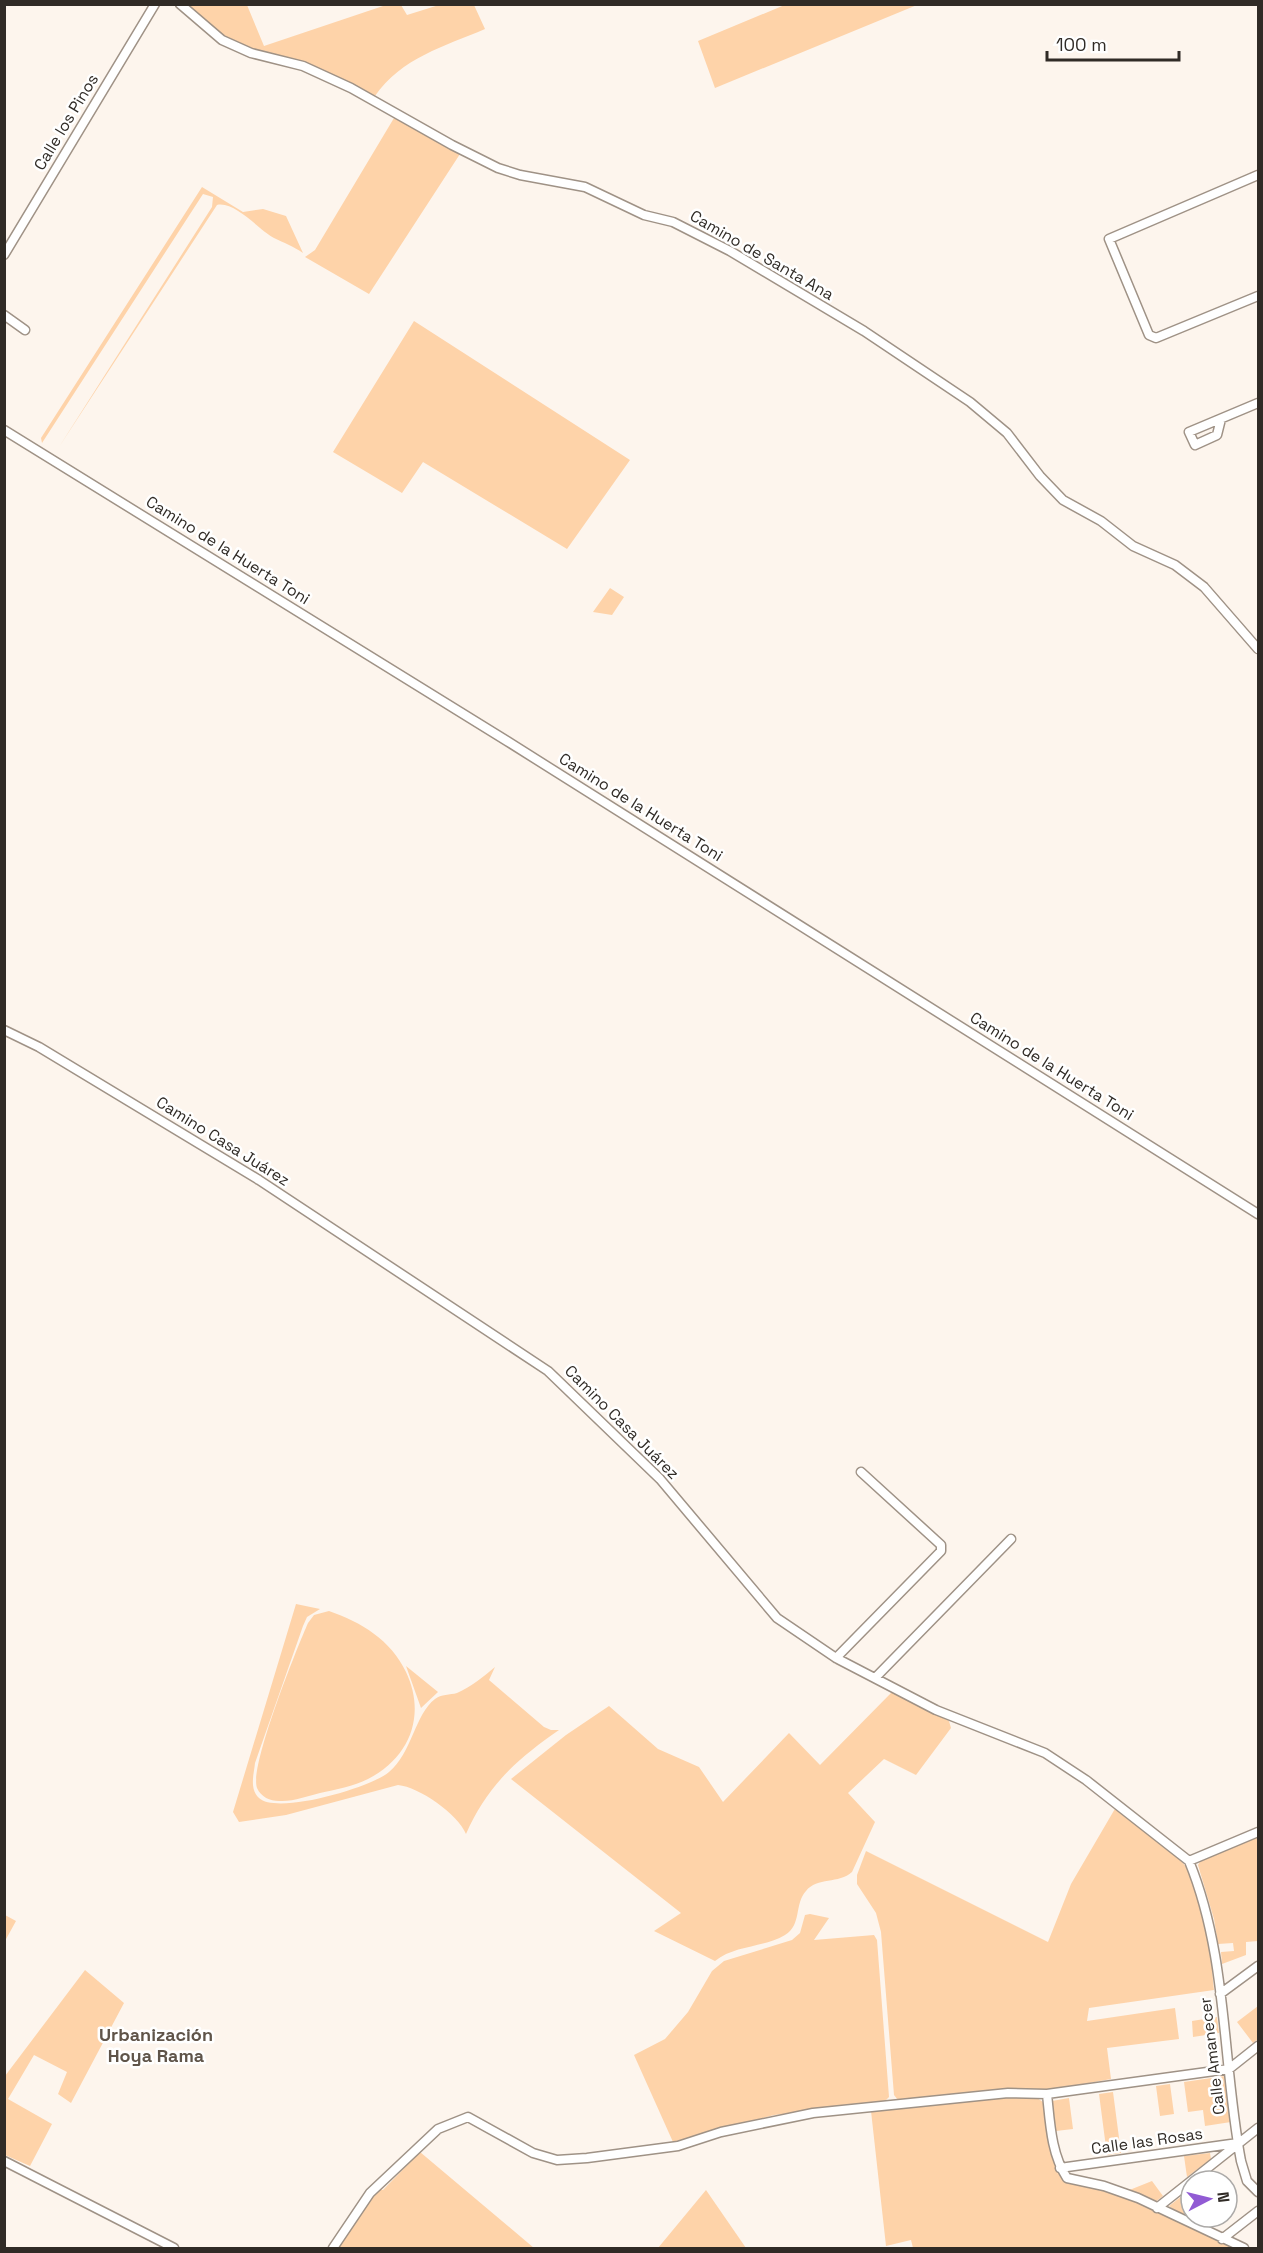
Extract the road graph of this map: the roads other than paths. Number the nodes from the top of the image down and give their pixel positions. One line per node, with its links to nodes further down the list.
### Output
1 (155, 4): 4 (street, Calle los Pinos)
2 (180, 4): 11 (street, Camino de Santa Ana)
3 (1258, 175): 5 (street)
4 (4, 255)
5 (1258, 296)
6 (4, 315): 7 (street)
7 (25, 330)
8 (1258, 403): 9 (street)
9 (1221, 419)
10 (4, 430): 13 (street, Camino de la Huerta Toni)
11 (1258, 649)
12 (4, 1030): 16 (street, Camino Casa Juárez)
13 (1258, 1214)
14 (861, 1472): 16 (street)
15 (1011, 1539): 17 (street)
16 (836, 1658): 17 (street, Camino Casa Juárez)
17 (875, 1678): 19 (street, Camino Casa Juárez)
18 (1258, 1832): 19 (street)
19 (1189, 1861): 21 (street, Calle Amanecer)
20 (1258, 1966): 21 (street)
21 (1220, 1994): 23 (street, Calle Amanecer)
22 (1258, 2046): 23 (street)
23 (1228, 2069): 24 (street); 26 (street, Calle Amanecer)
24 (1047, 2094): 28 (street); 34 (street)
25 (1258, 2128): 26 (street)
26 (1238, 2143): 28 (street, Calle las Rosas); 29 (street, Calle Amanecer); 30 (street)
27 (4, 2161): 33 (street)
28 (1060, 2168): 30 (street)
29 (1258, 2192)
30 (1157, 2208): 32 (street)
31 (1258, 2211): 32 (street)
32 (1222, 2239): 35 (street)
33 (174, 2248)
34 (333, 2248)
35 (1244, 2248)

